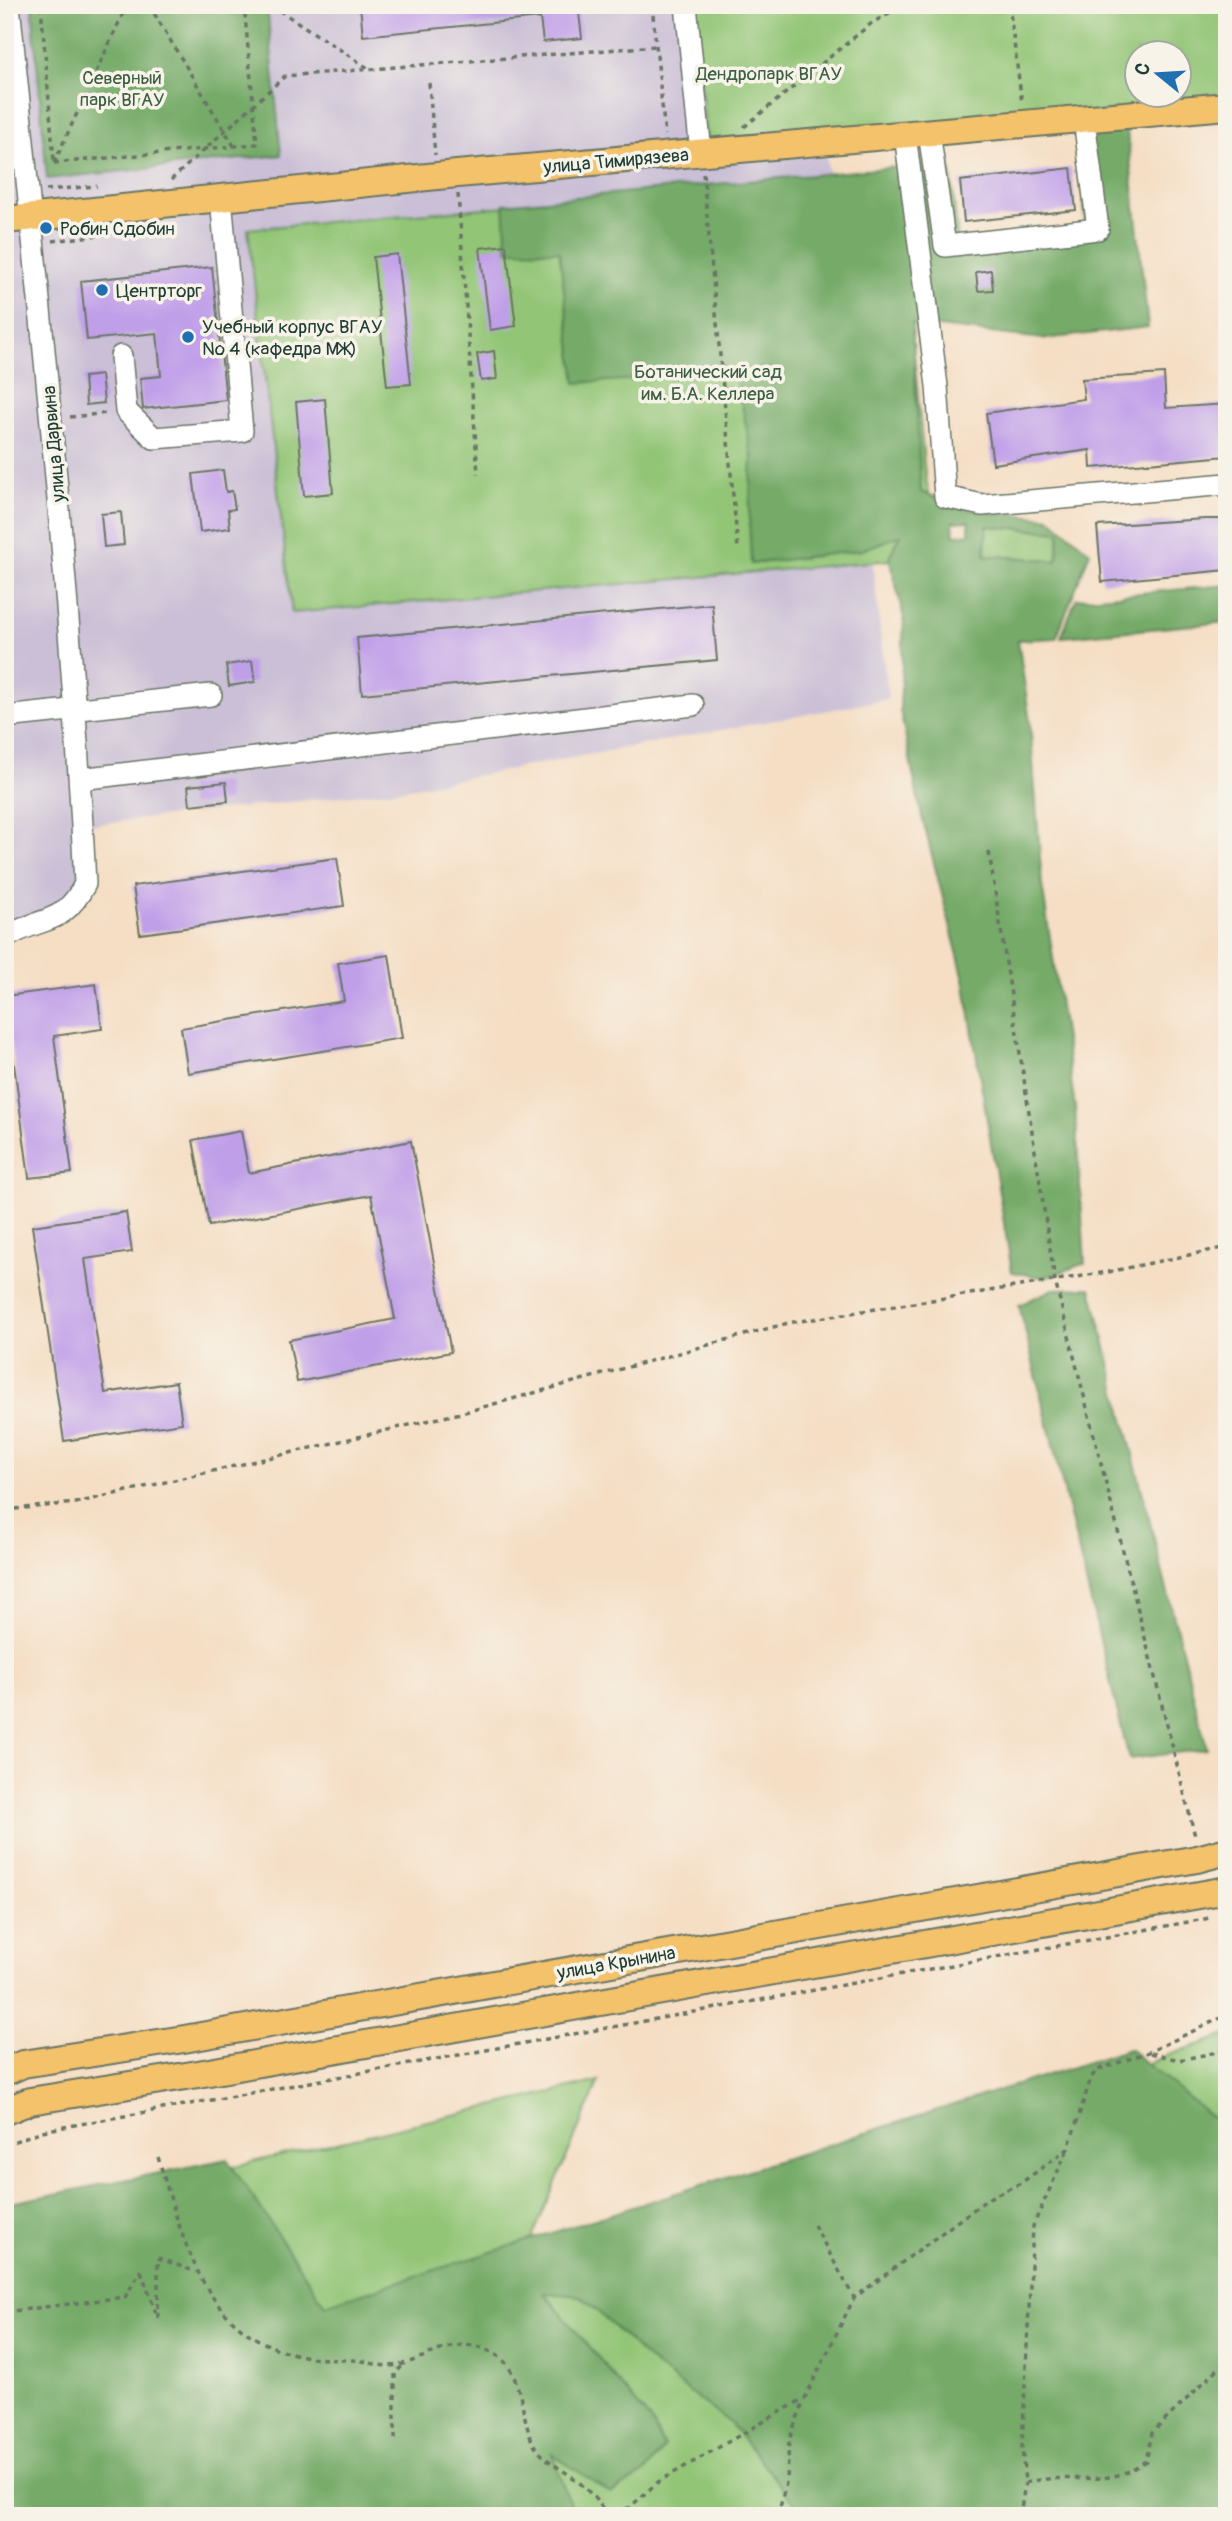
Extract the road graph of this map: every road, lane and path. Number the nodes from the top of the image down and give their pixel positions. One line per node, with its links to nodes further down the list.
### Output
1 (9, 5): 28 (street, улица Дарвина)
2 (41, 5): 24 (path)
3 (127, 5): 24 (path)
4 (149, 5): 18 (path)
5 (244, 5): 14 (path)
6 (271, 5): 12 (path)
7 (652, 5): 11 (path)
8 (686, 5): 23 (street)
9 (907, 5): 23 (path)
10 (1009, 5): 17 (path)
11 (656, 46): 12 (path); 21 (path)
12 (369, 69): 14 (path)
13 (429, 83): 25 (path)
14 (253, 104): 18 (path); 20 (path)
15 (1227, 106): 16 (main road, улица Тимирязева)
16 (1084, 119): 17 (main road, улица Тимирязева); 19 (street)
17 (1025, 122): 19 (main road, улица Тимирязева)
18 (225, 131): 20 (path); 22 (path)
19 (917, 133): 23 (main road, улица Тимирязева); 35 (street)
20 (234, 146): 22 (path)
21 (666, 146)
22 (204, 149): 24 (path); 26 (path)
23 (707, 153): 25 (main road, улица Тимирязева); 36 (path)
24 (54, 163)
25 (446, 169): 29 (main road, улица Тимирязева); 34 (path)
26 (170, 180)
27 (106, 185): 28 (path)
28 (28, 191): 30 (street, улица Дарвина)
29 (221, 198): 30 (main road, улица Тимирязева); 32 (street)
30 (18, 219): 33 (street, улица Дарвина)
31 (121, 356): 32 (street)
32 (126, 411): 33 (path)
33 (51, 419): 39 (street, улица Дарвина)
34 (478, 474)
35 (1227, 484)
36 (738, 549)
37 (211, 695): 39 (street)
38 (694, 705): 41 (street)
39 (76, 710): 40 (street); 41 (street, улица Дарвина)
40 (5, 717)
41 (80, 779): 43 (street, улица Дарвина)
42 (989, 852): 45 (path)
43 (5, 938)
44 (1227, 1247): 45 (path)
45 (1055, 1281): 46 (path); 47 (path)
46 (5, 1510)
47 (1196, 1839)
48 (1227, 1851): 54 (main road, улица Крынина)
49 (1227, 1890): 55 (main road, улица Крынина)
50 (1219, 1916): 56 (path)
51 (1227, 2015): 53 (path)
52 (1227, 2050): 53 (path)
53 (1149, 2052): 57 (path)
54 (5, 2072)
55 (5, 2111)
56 (5, 2145)
57 (1068, 2149): 61 (path); 67 (path)
58 (158, 2157): 60 (path)
59 (814, 2225): 61 (path)
60 (196, 2272): 62 (path); 64 (path)
61 (854, 2298): 65 (path)
62 (5, 2312)
63 (1227, 2360): 67 (path)
64 (405, 2363): 66 (path); 68 (path)
65 (805, 2398): 68 (path); 69 (path)
66 (395, 2439)
67 (1025, 2483): 70 (path)
68 (608, 2514)
69 (778, 2516)
70 (1020, 2516)

